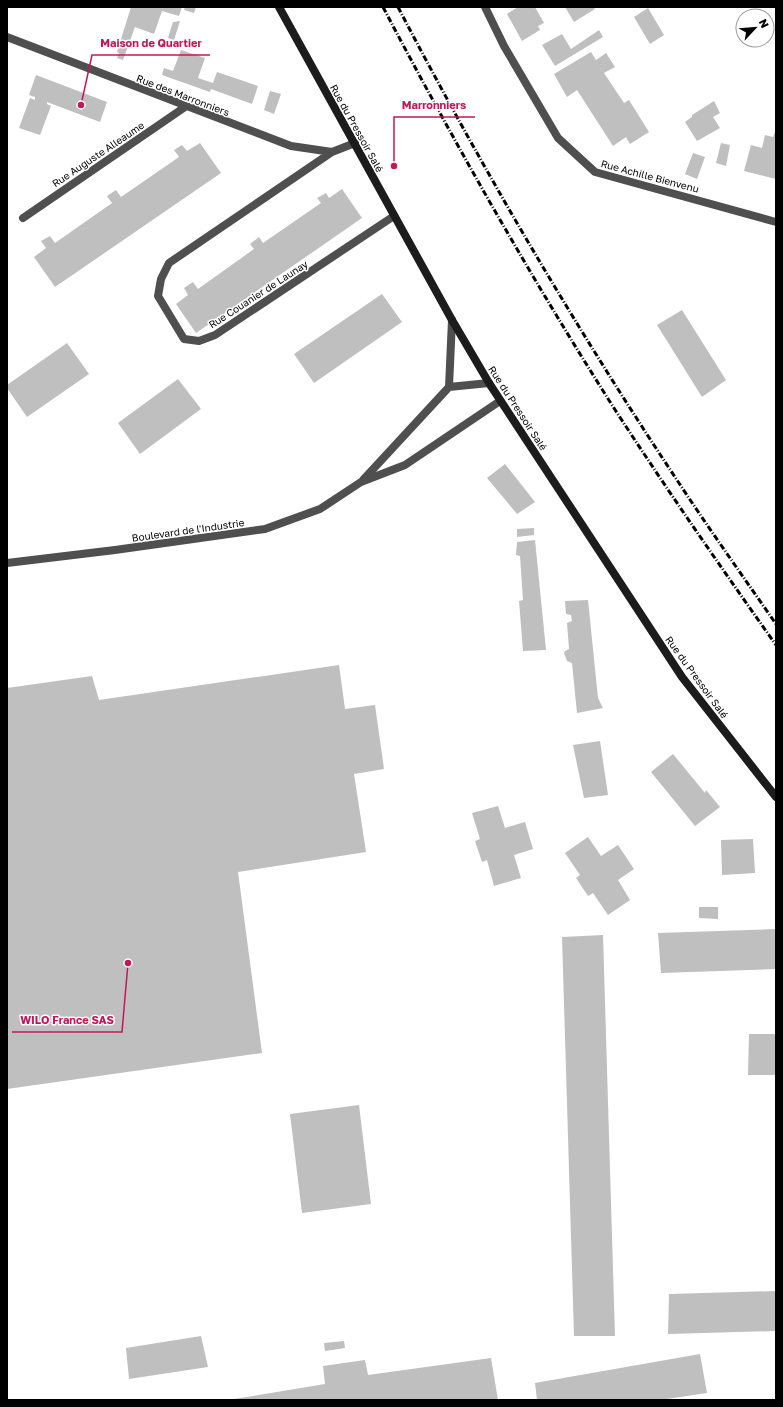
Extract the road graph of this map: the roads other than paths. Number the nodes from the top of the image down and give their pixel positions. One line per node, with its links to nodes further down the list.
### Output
1 (279, 7): 5 (main road, Rue du Pressoir Salé)
2 (485, 7): 9 (street, Rue Achille Bienvenu)
3 (7, 37): 4 (street, Rue des Marronniers)
4 (185, 107): 6 (street, Rue des Marronniers); 8 (street, Rue Auguste Alleaume)
5 (355, 143): 6 (street, Rue des Marronniers); 7 (main road, Rue du Pressoir Salé)
6 (332, 152): 7 (street, Rue Couanier de Launay)
7 (394, 216): 10 (main road, Rue du Pressoir Salé)
8 (23, 218)
9 (776, 222)
10 (452, 320): 11 (main road, Rue du Pressoir Salé); 12 (street)
11 (489, 383): 12 (street); 13 (main road, Rue du Pressoir Salé)
12 (449, 387): 14 (street, Boulevard de l'Industrie)
13 (500, 401): 14 (street, Boulevard de l'Industrie); 16 (main road, Rue du Pressoir Salé)
14 (362, 482): 15 (street, Boulevard de l'Industrie)
15 (7, 563)
16 (776, 797)

